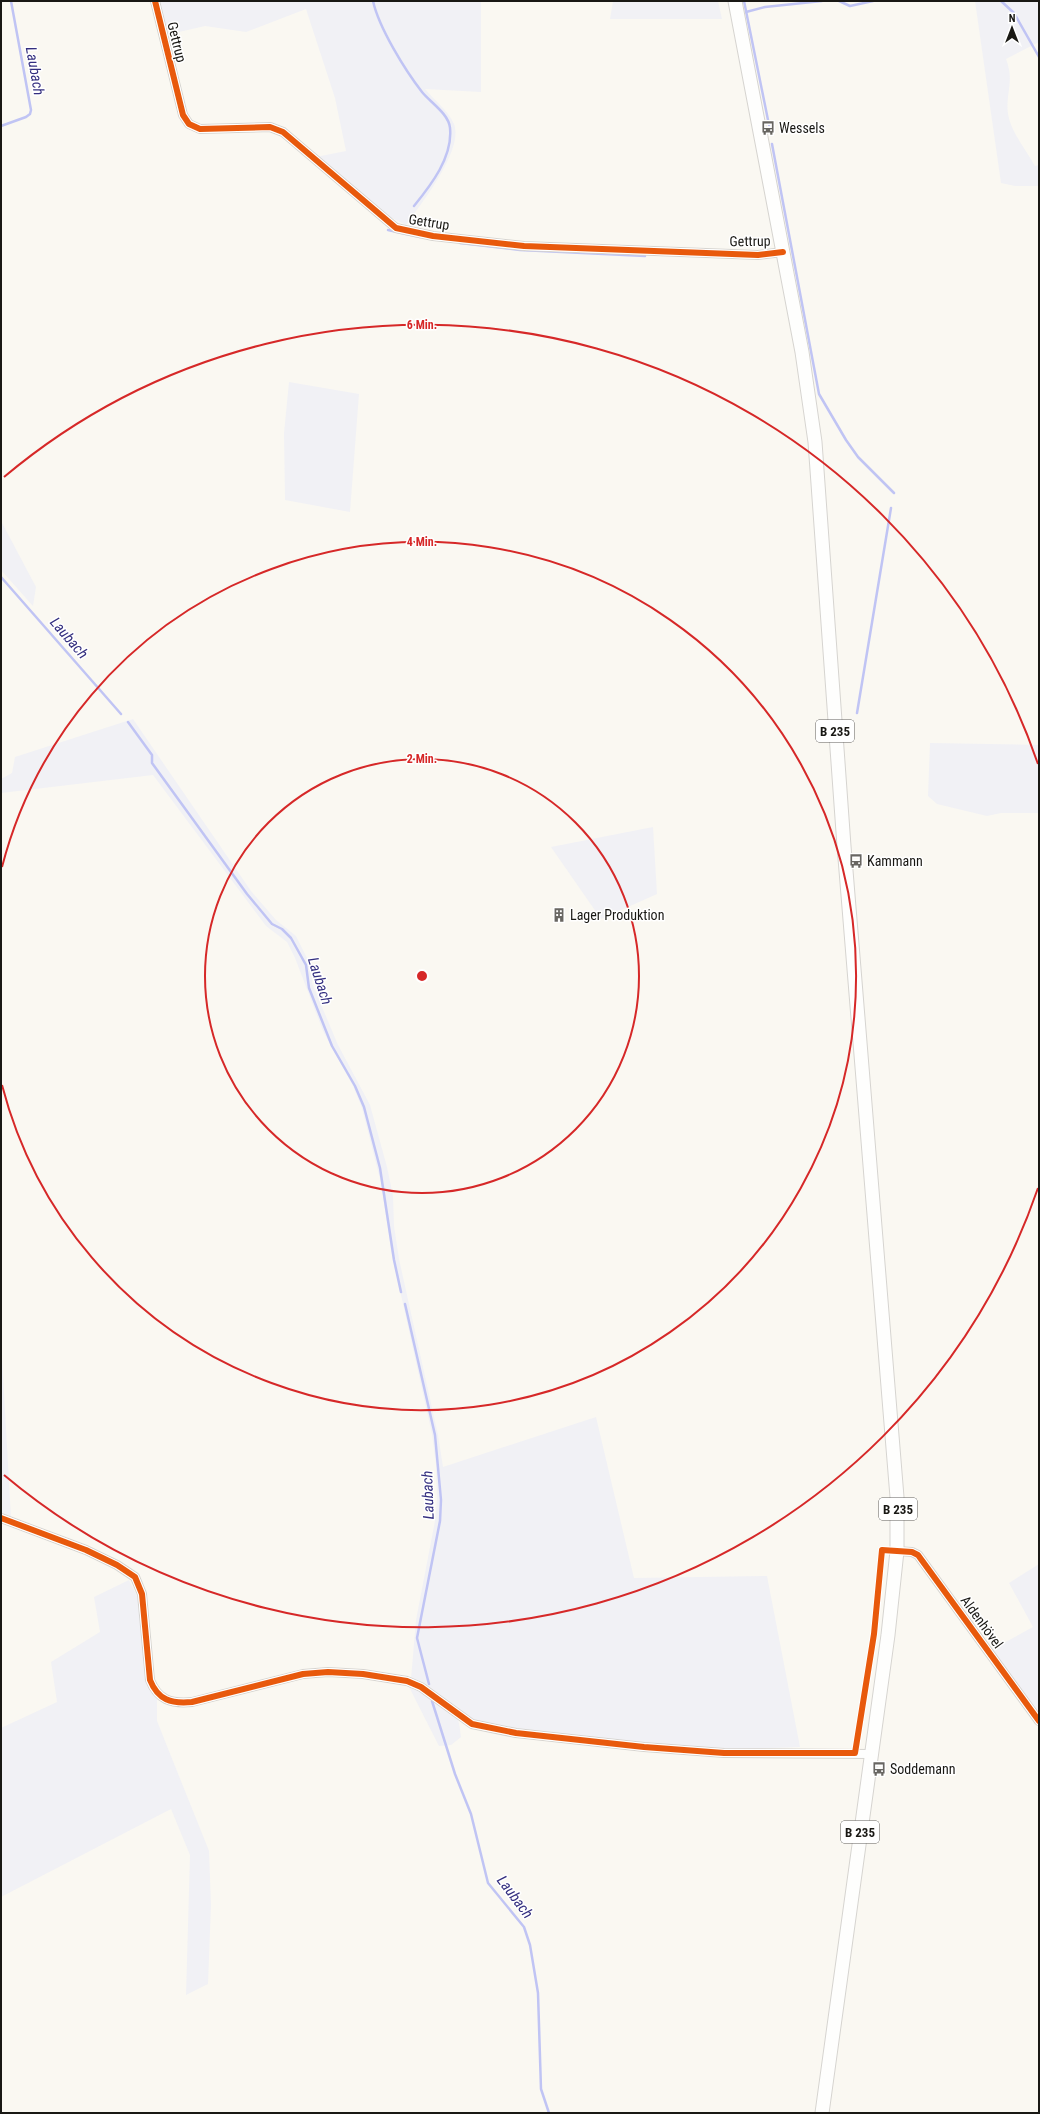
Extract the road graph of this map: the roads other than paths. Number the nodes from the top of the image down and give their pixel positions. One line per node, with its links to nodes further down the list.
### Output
1 (155, 1): 3 (street, Gettrup)
2 (735, 1): 3 (main road, B 235)
3 (783, 252): 5 (main road, B 235)
4 (1, 1518): 7 (street)
5 (897, 1551): 6 (street, Aldenhövel); 7 (main road, B 235)
6 (1039, 1722)
7 (871, 1754): 8 (main road, B 235)
8 (822, 2113)

